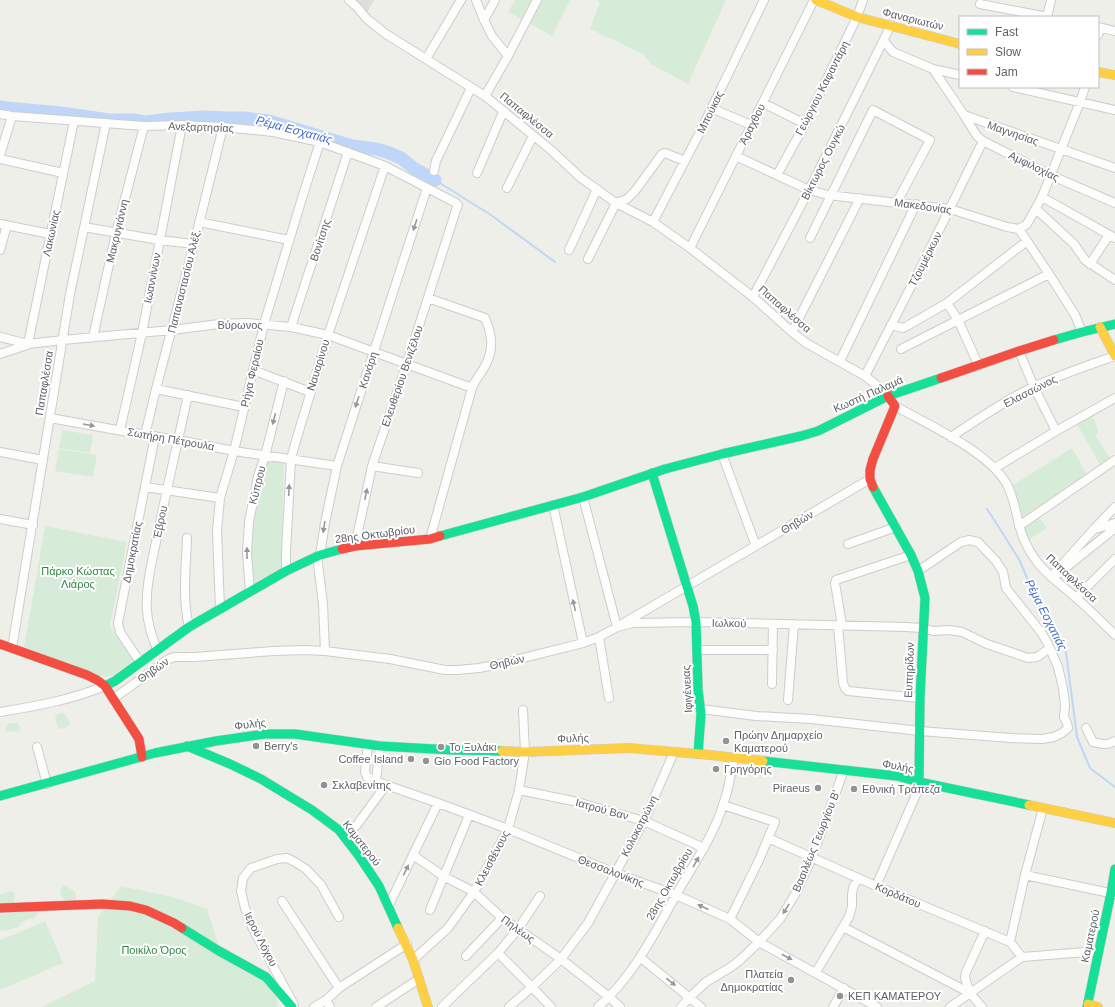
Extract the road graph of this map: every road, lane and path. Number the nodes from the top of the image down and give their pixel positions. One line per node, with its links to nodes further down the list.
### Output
1 (349, 0): 21 (street)
2 (461, 0): 21 (street)
3 (476, 0): 14 (street)
4 (495, 0): 14 (street)
5 (537, 0): 20 (street, Παπαφλέσσα)
6 (764, 0): 32 (street, Μπούκας)
7 (815, 0): 13 (street, Φαναριωτών); 31 (street, Άραχθου)
8 (863, 0): 13 (street, Γεώργιου Καφαντάρη)
9 (1051, 0): 12 (street)
10 (980, 4): 11 (street)
11 (1042, 16)
12 (1047, 16)
13 (857, 17): 15 (street, Φαναριωτών); 40 (street, Γεώργιου Καφαντάρη)
14 (484, 20): 20 (street)
15 (891, 25): 18 (street, Βίκτωρος Ουγκώ); 19 (street, Φαναριωτών)
16 (1099, 30): 17 (street)
17 (1115, 31)
18 (884, 41): 22 (street); 64 (street, Βίκτωρος Ουγκώ)
19 (959, 44)
20 (508, 56): 29 (street, Παπαφλέσσα)
21 (426, 59): 26 (street)
22 (933, 69): 24 (street); 37 (street)
23 (1099, 72): 25 (street)
24 (959, 75)
25 (1115, 75)
26 (471, 88): 29 (street); 56 (street)
27 (1017, 88): 30 (street)
28 (1085, 88): 30 (street)
29 (485, 96): 34 (street, Παπαφλέσσα)
30 (1080, 102): 33 (street); 48 (street)
31 (763, 103): 40 (street); 42 (street, Άραχθου)
32 (712, 108): 42 (street); 53 (street, Μπούκας)
33 (1115, 110)
34 (503, 112): 45 (street, Παπαφλέσσα); 58 (street)
35 (0, 114): 36 (street, Ανεξαρτησίας)
36 (12, 116): 38 (street, Ανεξαρτησίας); 50 (street)
37 (964, 116): 46 (street, Αμφιλοχίας); 48 (street, Μαγνησίας)
38 (74, 121): 39 (street, Ανεξαρτησίας); 57 (street, Λακωνίας)
39 (106, 123): 43 (street, Ανεξαρτησίας); 78 (street, Παπαφλέσσα)
40 (805, 124): 59 (street, Γεώργιου Καφαντάρη)
41 (182, 125): 43 (street, Ανεξαρτησίας); 44 (street, Ανεξαρτησίας); 84 (street, Ιωαννίνων)
42 (751, 125): 51 (street, Άραχθου)
43 (144, 126): 80 (street, Μακρυγιάννη)
44 (223, 127): 47 (street, Ανεξαρτησίας); 75 (street, Παπαναστασίου Αλέξ.)
45 (533, 136): 62 (street); 63 (street, Παπαφλέσσα)
46 (983, 141): 60 (street, Αμφιλοχίας); 73 (street, Τζουμέρκων)
47 (320, 142): 49 (street, Ανεξαρτησίας); 85 (street, Ρήγα Φεραίου)
48 (1061, 149): 55 (street, Μαγνησίας); 60 (street)
49 (348, 152): 54 (street, Ανεξαρτησίας); 102 (street, Βονίτσης)
50 (0, 155)
51 (736, 156): 59 (street, Μακεδονίας); 88 (street, Άραχθου)
52 (0, 159): 57 (street)
53 (685, 161): 69 (street); 76 (street, Μπούκας)
54 (385, 166): 61 (street, Ανεξαρτησίας); 108 (street, Ναυαρίνου)
55 (1115, 168)
56 (434, 171)
57 (63, 173): 81 (street, Λακωνίας)
58 (477, 173)
59 (777, 175): 64 (street, Μακεδονίας)
60 (1050, 175): 67 (street); 70 (street, Αμφιλοχίας)
61 (427, 188): 72 (street, Ανεξαρτησίας); 115 (street, Κανάρη, one-way to 115)
62 (507, 188)
63 (597, 189): 69 (street, Παπαφλέσσα); 90 (street)
64 (808, 190): 65 (street, Μακεδονίας); 95 (street, Βίκτωρος Ουγκώ)
65 (831, 195): 66 (street, Μακεδονίας); 68 (street); 83 (street)
66 (860, 198): 68 (street, Μακεδονίας); 105 (street)
67 (1042, 198): 74 (street); 82 (street)
68 (897, 202): 71 (street, Μακεδονίας)
69 (616, 203): 76 (street, Παπαφλέσσα); 91 (street)
70 (1115, 203)
71 (916, 204): 73 (street, Μακεδονίας); 118 (street)
72 (458, 207): 96 (street, Ελευθερίου Βενιζέλου)
73 (950, 209): 79 (street, Μακεδονίας); 101 (street, Τζουμέρκων)
74 (1036, 209): 79 (street); 92 (street)
75 (199, 222): 85 (street); 87 (street, Παπαναστασίου Αλέξ.)
76 (653, 222): 88 (street, Παπαφλέσσα)
77 (4, 225): 81 (street); 89 (street)
78 (84, 227): 80 (street); 111 (street, Παπαφλέσσα)
79 (1019, 229): 86 (street)
80 (116, 233): 84 (street); 110 (street, Μακρυγιάννη)
81 (50, 234): 112 (street, Λακωνίας)
82 (1112, 237): 92 (street)
83 (810, 238)
84 (159, 240): 87 (street); 107 (street, Ιωαννίνων)
85 (289, 240): 99 (street, Ρήγα Φεραίου)
86 (1027, 241): 93 (street); 97 (street)
87 (194, 244): 104 (street, Παπαναστασίου Αλέξ.)
88 (690, 248): 95 (street, Παπαφλέσσα)
89 (0, 250)
90 (569, 250)
91 (588, 259)
92 (1090, 264): 94 (street)
93 (1049, 274): 98 (street); 106 (street)
94 (1115, 280)
95 (753, 297): 105 (street, Παπαφλέσσα)
96 (428, 298): 119 (street, Ελευθερίου Βενιζέλου); 125 (street)
97 (947, 303): 98 (street); 101 (street)
98 (958, 320): 113 (street); 120 (street)
99 (264, 324): 102 (street, Βύρωνος); 104 (street, Βύρωνος); 121 (street, Ρήγα Φεραίου)
100 (1115, 324): 103 (street, Κωστή Παλαμά)
101 (891, 325): 122 (street, Τζουμέρκων)
102 (292, 327): 108 (street, Βύρωνος)
103 (1100, 327): 106 (street, Κωστή Παλαμά); 117 (street)
104 (172, 330): 107 (street, Βύρωνος); 126 (street, Παπαναστασίου Αλέξ.)
105 (792, 332): 118 (street, Παπαφλέσσα)
106 (1082, 332): 114 (street, Κωστή Παλαμά)
107 (142, 333): 110 (street, Βύρωνος); 134 (street, Ιωαννίνων)
108 (328, 335): 115 (street, Βύρωνος); 127 (street, Ναυαρίνου)
109 (0, 337): 112 (street, Βύρωνος)
110 (93, 337): 111 (street, Βύρωνος)
111 (63, 340): 112 (street, Βύρωνος); 133 (street, Παπαφλέσσα)
112 (28, 344): 116 (street)
113 (901, 349)
114 (1019, 350): 120 (street, Κωστή Παλαμά); 124 (street)
115 (374, 351): 119 (street, Βύρωνος); 147 (street, Κανάρη, one-way to 147)
116 (0, 354)
117 (1115, 356): 124 (street, Ελασσώνος)
118 (840, 361): 122 (street, Παπαφλέσσα)
119 (407, 363): 125 (street, Βύρωνος); 148 (street, Ελευθερίου Βενιζέλου)
120 (978, 364): 129 (street, Κωστή Παλαμά)
121 (252, 370): 123 (street); 132 (street, Ρήγα Φεραίου)
122 (866, 376): 129 (street, Παπαφλέσσα)
123 (284, 381): 127 (street); 143 (street, Κύπρου, one-way to 143)
124 (1034, 387): 135 (street); 138 (street, Ελασσώνος)
125 (472, 388): 167 (street)
126 (156, 389): 128 (street); 136 (street, Παπαναστασίου Αλέξ.)
127 (310, 392): 144 (street, Ναυαρίνου)
128 (188, 395): 132 (street); 139 (street, Έβρου)
129 (888, 396): 131 (street, Παπαφλέσσα); 142 (street, Κωστή Παλαμά)
130 (1115, 398): 135 (street)
131 (895, 406): 138 (street, Παπαφλέσσα); 152 (street)
132 (244, 407): 140 (street, Ρήγα Φεραίου)
133 (50, 418): 134 (street, Σωτήρη Πέτρουλα, one-way to 134); 145 (street, Παπαφλέσσα)
134 (120, 430): 136 (street, Σωτήρη Πέτρουλα)
135 (1056, 431): 149 (street)
136 (145, 435): 137 (street, Σωτήρη Πέτρουλα)
137 (155, 436): 139 (street, Σωτήρη Πέτρουλα); 153 (street, Δημοκρατίας)
138 (951, 437): 149 (street, Παπαφλέσσα)
139 (178, 440): 140 (street, Σωτήρη Πέτρουλα); 154 (street, Έβρου)
140 (234, 451): 143 (street, Σωτήρη Πέτρουλα); 156 (street, Ρήγα Φεραίου)
141 (0, 452): 145 (street)
142 (722, 454): 151 (street, Κωστή Παλαμά); 170 (street)
143 (265, 456): 144 (street, Σωτήρη Πέτρουλα); 178 (street, Κύπρου, one-way to 143)
144 (291, 459): 147 (street, Σωτήρη Πέτρουλα); 174 (street, Ναυαρίνου, one-way to 144)
145 (43, 460): 161 (street, Παπαφλέσσα)
146 (1115, 460): 162 (street)
147 (337, 466): 171 (street, Κανάρη, one-way to 171)
148 (372, 466): 150 (street); 169 (street, Ελευθερίου Βενιζέλου, one-way to 148)
149 (995, 468): 162 (street, Παπαφλέσσα)
150 (418, 473)
151 (652, 473): 155 (street, 28ης Οκτωβρίου); 177 (street)
152 (870, 479): 163 (street, Ευπηρίδων); 170 (street, Θηβών)
153 (145, 487): 154 (street); 198 (street, Δημοκρατίας)
154 (167, 490): 156 (street); 194 (street, Έβρου)
155 (583, 497): 157 (street, 28ης Οκτωβρίου); 186 (street)
156 (220, 498): 180 (street, Ρήγα Φεραίου)
157 (553, 505): 167 (street, 28ης Οκτωβρίου); 190 (street, one-way to 157)
158 (1115, 508): 165 (street)
159 (0, 519): 161 (street)
160 (1115, 523): 165 (street)
161 (32, 525): 192 (street, Παπαφλέσσα)
162 (1019, 526): 176 (street, Παπαφλέσσα)
163 (896, 527): 168 (street); 172 (street, Ευπηρίδων)
164 (1115, 528): 176 (street)
165 (1094, 529): 176 (street)
166 (186, 538): 185 (street)
167 (430, 539): 169 (street, 28ης Οκτωβρίου)
168 (848, 544)
169 (355, 546): 171 (street, 28ης Οκτωβρίου)
170 (756, 546): 177 (street, Θηβών)
171 (319, 555): 174 (street, 28ης Οκτωβρίου); 197 (street, Κανάρη)
172 (911, 555): 175 (street, Ευπηρίδων); 184 (street)
173 (1115, 559): 179 (street)
174 (286, 571): 178 (street, 28ης Οκτωβρίου)
175 (918, 571): 187 (street, Ευπηρίδων); 193 (street)
176 (1052, 578): 179 (street, Παπαφλέσσα)
177 (686, 586): 181 (street, Ιφιγένειας); 186 (street, Θηβών)
178 (250, 592): 180 (street, 28ης Οκτωβρίου)
179 (1076, 598): 188 (street, Παπαφλέσσα)
180 (220, 609): 185 (street, 28ης Οκτωβρίου)
181 (696, 622): 182 (street, Ιωλκού); 186 (street, Ιωλκού); 195 (street, Ιφιγένειας)
182 (773, 624): 183 (street, Ιωλκού); 196 (street)
183 (794, 624): 184 (street, Ιωλκού); 204 (street)
184 (840, 625): 187 (street, Ιωλκού); 202 (street)
185 (189, 627): 194 (street, 28ης Οκτωβρίου)
186 (617, 627): 189 (street, Θηβών)
187 (923, 628): 193 (street, Ιωλκού); 202 (street, Ευπηρίδων)
188 (1115, 635)
189 (599, 637): 190 (street, Θηβών); 201 (street)
190 (583, 643): 197 (street, Θηβών)
191 (0, 644): 192 (street)
192 (12, 648): 200 (street)
193 (1050, 648): 209 (street)
194 (157, 649): 198 (street, 28ης Οκτωβρίου)
195 (697, 650): 196 (street); 205 (street, Ιφιγένειας)
196 (773, 650): 199 (street)
197 (325, 651): 203 (street, Θηβών)
198 (140, 662): 200 (street, 28ης Οκτωβρίου)
199 (772, 684)
200 (105, 686): 203 (street); 207 (street)
201 (609, 698)
202 (920, 698): 209 (street, Ευπηρίδων)
203 (113, 699): 218 (street)
204 (788, 700)
205 (700, 709): 209 (street); 217 (street, Ιφιγένειας)
206 (523, 710): 215 (street, Κλεισθένους)
207 (0, 712)
208 (1086, 728): 210 (street)
209 (920, 731): 222 (street, Ευπηρίδων)
210 (1115, 741)
211 (368, 744): 212 (street, Φυλής); 213 (street, Φυλής); 221 (street)
212 (187, 746): 218 (street, Φυλής); 252 (street, Καματερού)
213 (380, 746): 215 (street, Φυλής); 221 (street)
214 (36, 747): 223 (street)
215 (526, 752): 216 (street, Φυλής); 226 (street, Κλεισθένους)
216 (674, 752): 217 (street, Φυλής); 233 (street, Κολοκοτρώνη)
217 (698, 754): 219 (street, Φυλής)
218 (142, 757): 223 (street, Φυλής)
219 (734, 758): 220 (street, Φυλής); 229 (street, 28ης Οκτωβρίου)
220 (844, 770): 222 (street, Φυλής); 240 (street, Βασιλέως Γεωργίου Β')
221 (376, 781): 224 (street, Θεσσαλονίκης)
222 (918, 782): 231 (street, Φυλής); 246 (street)
223 (46, 784): 225 (street, Φυλής)
224 (386, 785): 228 (street, Θεσσαλονίκης); 235 (street)
225 (34, 787): 227 (street, Φυλής); 230 (street, Φυλής)
226 (519, 790): 233 (street, Ιατρού Βαν); 236 (street, Κλεισθένους)
227 (0, 796)
228 (438, 803): 232 (street, Θεσσαλονίκης); 239 (street)
229 (723, 805): 237 (street); 238 (street, 28ης Οκτωβρίου)
230 (0, 806)
231 (1043, 808): 234 (street, Φυλής); 243 (street)
232 (469, 815): 236 (street, Θεσσαλονίκης); 244 (street)
233 (644, 821): 238 (street, Ιατρού Βαν); 242 (street, Κολοκοτρώνη)
234 (1115, 823)
235 (356, 826)
236 (508, 829): 242 (street, Θεσσαλονίκης); 247 (street, Κλεισθένους)
237 (768, 838): 240 (street, Κορδάτου); 257 (street)
238 (704, 848): 249 (street, 28ης Οκτωβρίου, one-way to 238)
239 (413, 855): 244 (street, Πηλέως); 252 (street, one-way to 239)
240 (812, 857): 245 (street, Κορδάτου); 261 (street, Βασιλέως Γεωργίου Β', one-way to 261)
241 (1115, 869): 248 (street, Καματερού)
242 (615, 872): 249 (street, Θεσσαλονίκης); 269 (street, Κολοκοτρώνη)
243 (1025, 875): 248 (street); 262 (street)
244 (443, 876): 247 (street, Πηλέως); 254 (street)
245 (858, 878): 246 (street, Κορδάτου); 258 (street)
246 (876, 886): 260 (street, Κορδάτου)
247 (474, 892): 256 (street, Πηλέως); 270 (street, Κλεισθένους)
248 (1113, 894): 264 (street, Καματερού)
249 (676, 895): 257 (street, Θεσσαλονίκης, one-way to 249); 268 (street, 28ης Οκτωβρίου)
250 (540, 896): 259 (street)
251 (282, 901): 274 (street)
252 (389, 905): 263 (street, Καματερού)
253 (0, 908): 277 (street)
254 (430, 910)
255 (339, 916): 284 (street, Ιερού Λόχου)
256 (502, 918): 259 (street, Πηλέως); 266 (street)
257 (730, 919): 261 (street, Θεσσαλονίκης)
258 (843, 927): 271 (street); 276 (street)
259 (518, 929): 265 (street); 269 (street, Πηλέως)
260 (985, 931): 262 (street, Κορδάτου); 276 (street)
261 (759, 942): 271 (street, Θεσσαλονίκης, one-way to 271); 279 (street, Βασιλέως Γεωργίου Β')
262 (1010, 942): 267 (street, Κορδάτου)
263 (407, 944): 270 (street, Καματερού); 274 (street)
264 (1099, 951): 267 (street); 282 (street, Καματερού)
265 (498, 953): 273 (street); 281 (street)
266 (466, 956)
267 (1022, 957): 276 (street)
268 (641, 958): 278 (street, 28ης Οκτωβρίου); 279 (street, one-way to 279)
269 (561, 959): 273 (street, Κολοκοτρώνη); 278 (street, Πηλέως)
270 (413, 960): 272 (street, Καματερού)
271 (816, 972): 275 (street, Θεσσαλονίκης)
272 (419, 979): 286 (street); 287 (street, Καματερού)
273 (532, 987): 288 (street, Κολοκοτρώνη); 289 (street)
274 (340, 988): 280 (street)
275 (844, 988): 294 (street); 295 (street, Θεσσαλονίκης)
276 (970, 993): 296 (street); 297 (street)
277 (283, 996): 283 (street); 284 (street)
278 (609, 997): 290 (street, 28ης Οκτωβρίου); 291 (street, Πηλέως)
279 (690, 997): 292 (street, Βασιλέως Γεωργίου Β'); 293 (street)
280 (328, 1004): 285 (street)
281 (446, 1006)
282 (1087, 1006): 298 (street)
283 (283, 1007)
284 (294, 1007)
285 (314, 1007)
286 (376, 1007)
287 (428, 1007)
288 (509, 1007)
289 (551, 1007)
290 (598, 1007)
291 (620, 1007)
292 (681, 1007)
293 (701, 1007)
294 (833, 1007)
295 (877, 1007)
296 (950, 1007)
297 (982, 1007)
298 (1098, 1007)

